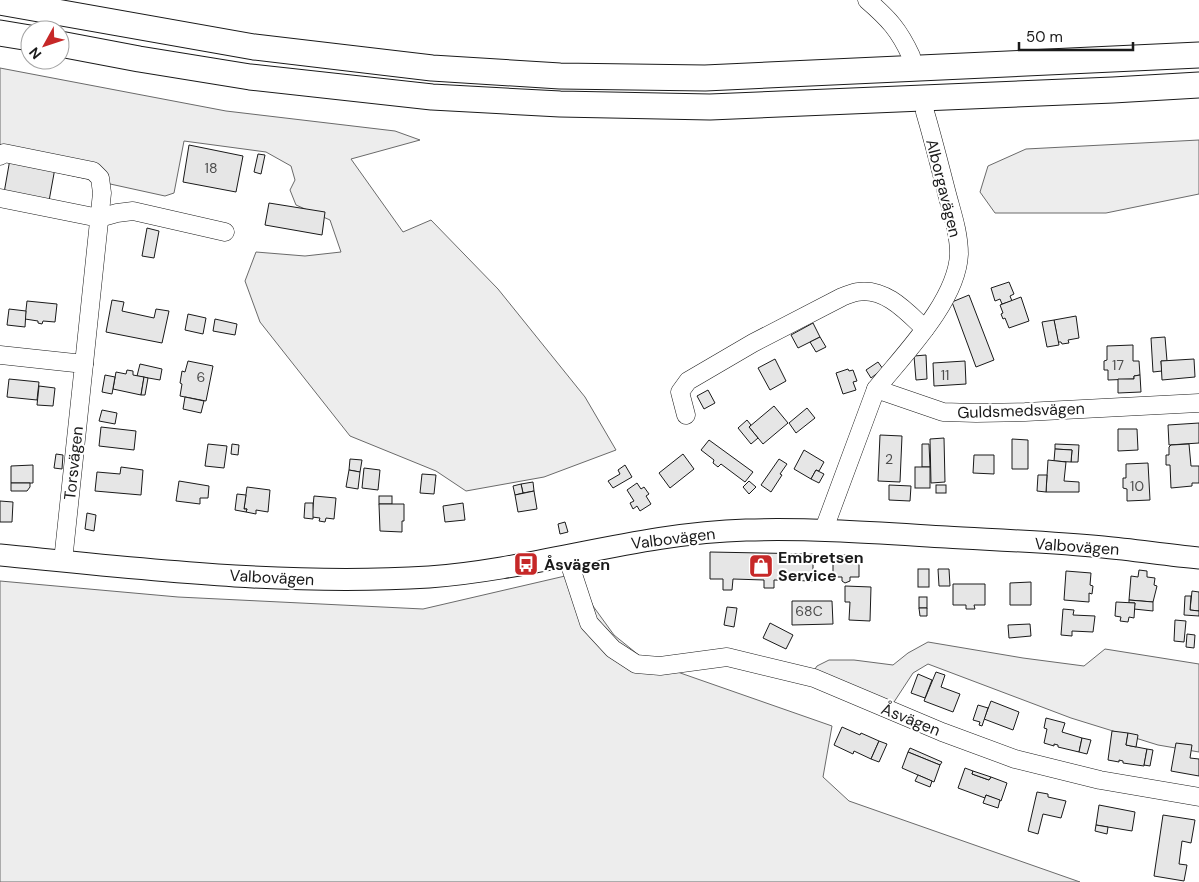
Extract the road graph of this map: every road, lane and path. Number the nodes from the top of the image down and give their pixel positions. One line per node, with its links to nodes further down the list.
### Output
1 (867, 0): 7 (street)
2 (0, 2): 6 (highway)
3 (0, 33): 4 (highway)
4 (20, 36)
5 (70, 46): 8 (highway)
6 (1199, 55)
7 (911, 56)
8 (1199, 85)
9 (925, 112): 14 (street, Alborgavägen)
10 (0, 156): 12 (street, Torsvägen)
11 (0, 198): 12 (street)
12 (99, 218): 13 (street); 16 (street, Torsvägen)
13 (225, 232)
14 (924, 329): 17 (street, Alborgavägen); 19 (street)
15 (0, 356): 16 (street)
16 (84, 364): 24 (street, Torsvägen)
17 (876, 389): 18 (street, Guldsmedsvägen); 20 (street)
18 (1199, 403)
19 (686, 416)
20 (824, 529): 22 (main road, Valbovägen); 23 (main road, Valbovägen)
21 (0, 556): 24 (main road, Valbovägen)
22 (567, 556): 24 (main road, Valbovägen); 25 (street, Åsvägen)
23 (1199, 558)
24 (63, 562)
25 (1199, 797)

